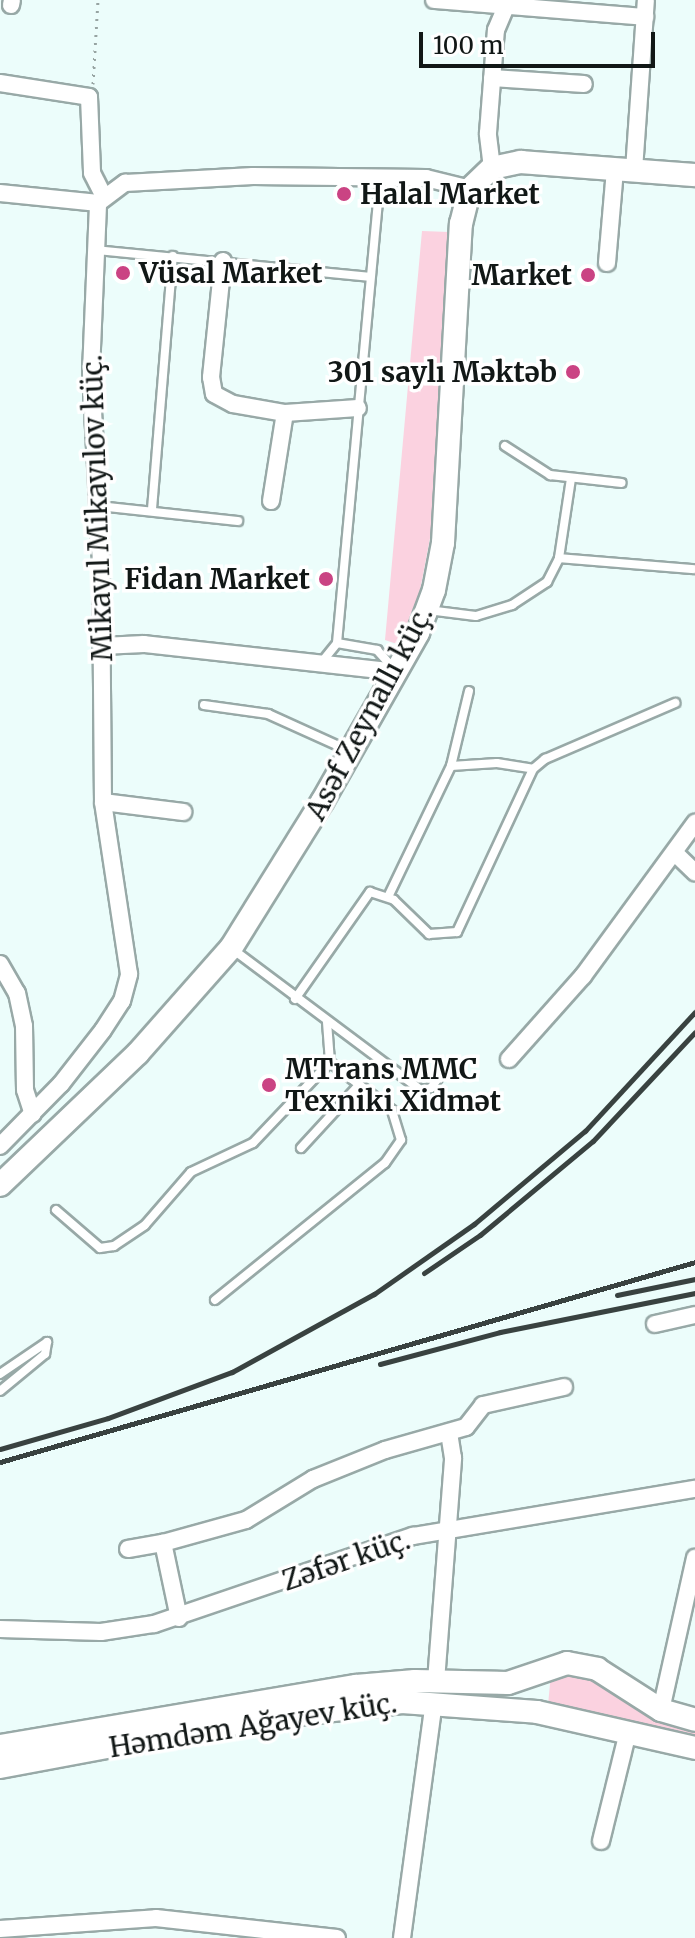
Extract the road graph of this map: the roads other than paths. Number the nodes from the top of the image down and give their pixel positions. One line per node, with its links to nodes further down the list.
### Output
1 (434, 0): 2 (street)
2 (506, 3): 3 (street); 4 (street)
3 (646, 9): 8 (street)
4 (492, 78): 6 (street); 7 (street)
5 (0, 83): 13 (street)
6 (584, 84)
7 (492, 168): 8 (street); 11 (street)
8 (624, 170): 9 (street); 17 (street)
9 (695, 175)
10 (380, 177): 11 (street); 13 (street); 18 (lane)
11 (470, 189): 30 (street, Asəf Zeynallı küç.)
12 (0, 193): 13 (street)
13 (101, 199): 14 (street, Mikayıl Mikayılov küç.)
14 (95, 250): 15 (lane); 25 (street, Mikayıl Mikayılov küç.)
15 (173, 256): 16 (lane); 26 (lane)
16 (223, 261): 18 (lane); 20 (street)
17 (607, 263)
18 (370, 277): 19 (lane)
19 (358, 408): 20 (street); 31 (lane)
20 (285, 413): 24 (street)
21 (505, 446): 22 (lane)
22 (571, 479): 23 (lane); 28 (lane)
23 (622, 483)
24 (271, 501)
25 (98, 506): 26 (lane); 32 (street, Mikayıl Mikayılov küç.)
26 (152, 509): 27 (lane)
27 (238, 521)
28 (559, 558): 29 (lane); 30 (lane)
29 (694, 569)
30 (428, 609): 34 (street, Asəf Zeynallı küç.)
31 (337, 643): 33 (lane); 34 (lane)
32 (102, 646): 33 (street); 41 (street, Mikayıl Mikayılov küç.)
33 (321, 663): 34 (street)
34 (396, 672): 38 (street, Asəf Zeynallı küç.)
35 (469, 691): 39 (lane)
36 (675, 703): 40 (lane)
37 (204, 705): 38 (lane)
38 (351, 752): 47 (street, Asəf Zeynallı küç.)
39 (451, 766): 40 (lane); 46 (lane)
40 (533, 769): 46 (lane)
41 (103, 802): 42 (street); 55 (street, Mikayıl Mikayılov küç.)
42 (183, 812)
43 (695, 823): 44 (street)
44 (675, 853): 45 (street); 51 (street)
45 (695, 872)
46 (388, 897): 49 (lane)
47 (231, 948): 49 (lane); 58 (street, Asəf Zeynallı küç.)
48 (0, 964): 55 (street)
49 (295, 999): 50 (lane)
50 (327, 1022): 52 (lane); 53 (lane)
51 (509, 1059)
52 (330, 1062): 54 (lane); 59 (lane)
53 (447, 1066)
54 (359, 1085): 57 (lane); 60 (lane)
55 (33, 1114): 56 (street, Mikayıl Mikayılov küç.)
56 (0, 1146)
57 (301, 1148)
58 (0, 1185)
59 (56, 1210)
60 (215, 1300)
61 (695, 1315): 62 (street)
62 (655, 1324)
63 (0, 1374): 65 (lane)
64 (564, 1387): 66 (street)
65 (0, 1391)
66 (449, 1432): 68 (street); 69 (street)
67 (695, 1489): 68 (street, Zəfər küç.)
68 (446, 1530): 72 (street, Zəfər küç.); 74 (street)
69 (163, 1543): 70 (street); 72 (street)
70 (128, 1549)
71 (695, 1558): 75 (street)
72 (179, 1618): 73 (street, Zəfər küç.)
73 (0, 1629)
74 (435, 1691): 75 (street); 77 (street, Həmdəm Ağayev küç.); 78 (street); 80 (street, Həmdəm Ağayev küç.); 84 (street)
75 (661, 1710): 76 (street)
76 (695, 1720)
77 (628, 1732): 79 (street, Həmdəm Ağayev küç.); 81 (street)
78 (0, 1746)
79 (695, 1748)
80 (0, 1767)
81 (601, 1841)
82 (0, 1929): 83 (street)
83 (337, 1938)
84 (402, 1938)

